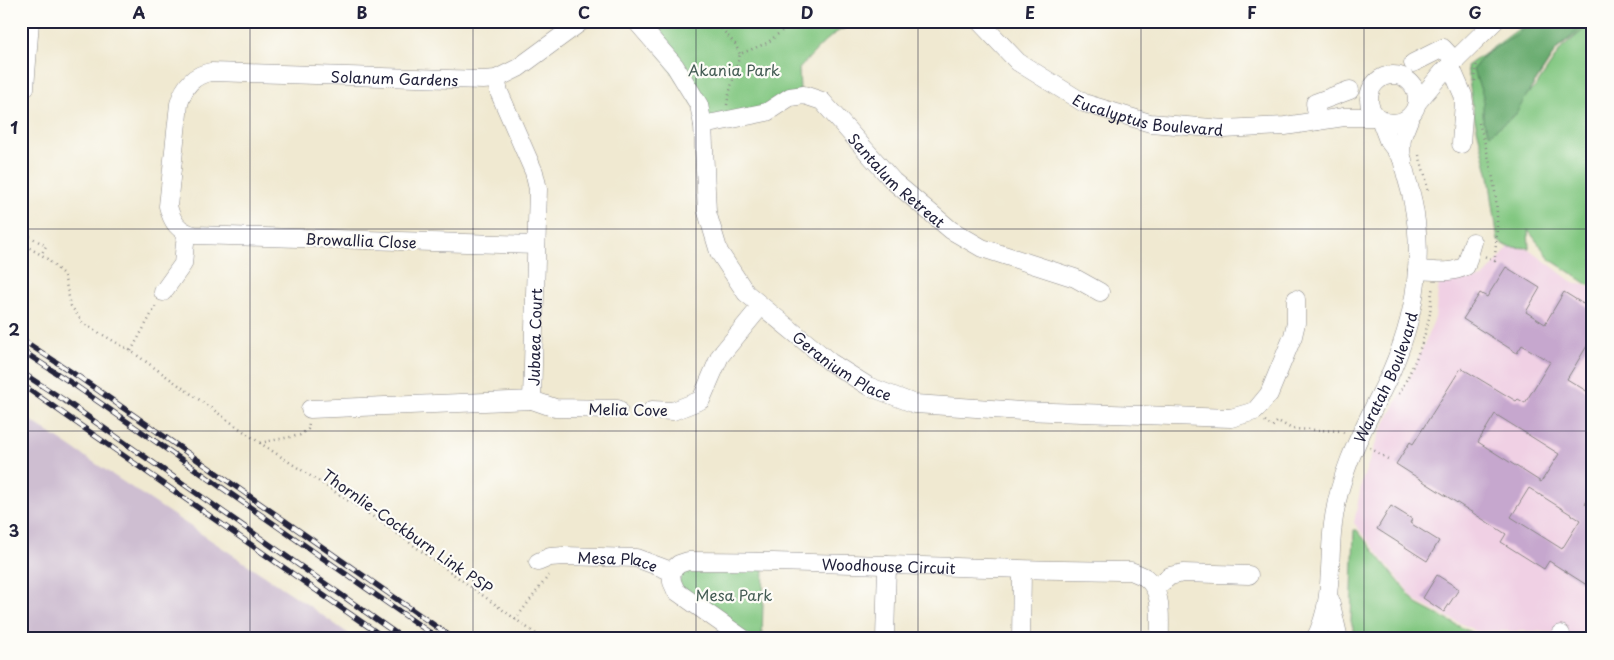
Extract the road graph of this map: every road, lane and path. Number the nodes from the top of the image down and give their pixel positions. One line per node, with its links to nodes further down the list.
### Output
1 (30, 21): 16 (street)
2 (582, 21): 12 (street, Solanum Gardens)
3 (636, 21): 24 (street, Geranium Place)
4 (715, 21): 8 (path)
5 (794, 21): 8 (path)
6 (980, 21): 23 (street, Eucalyptus Boulevard)
7 (1495, 21): 11 (street)
8 (740, 54): 22 (path)
9 (1476, 59): 14 (path)
10 (1413, 63): 11 (street)
11 (1449, 67): 13 (street); 18 (street); 25 (street)
12 (496, 79): 28 (street, Solanum Gardens); 30 (street, Jubaea Court)
13 (1409, 80): 17 (street); 18 (street)
14 (1474, 83)
15 (1350, 90): 23 (street)
16 (21, 91)
17 (1369, 96): 19 (street); 20 (street)
18 (1414, 110): 20 (street, Eucalyptus Boulevard); 26 (street, Waratah Boulevard)
19 (1344, 117): 20 (street, Eucalyptus Boulevard); 23 (street, Eucalyptus Boulevard)
20 (1378, 118): 26 (street, Waratah Boulevard)
21 (1478, 120): 31 (path)
22 (726, 121): 24 (street, Santalum Retreat); 36 (street, Santalum Retreat)
23 (1318, 121)
24 (703, 125): 38 (street, Geranium Place)
25 (1461, 144)
26 (1403, 160): 33 (street, Waratah Boulevard)
27 (21, 231): 32 (path)
28 (186, 233): 30 (street, Browallia Close); 35 (street)
29 (21, 243): 32 (path)
30 (536, 245): 40 (street, Jubaea Court)
31 (1477, 248): 33 (street)
32 (41, 255): 39 (path, Thornlie-Cockburn Link PSP)
33 (1417, 270): 57 (street, Waratah Boulevard)
34 (1434, 279): 41 (path)
35 (164, 292): 39 (path)
36 (1100, 292)
37 (1296, 299): 45 (street)
38 (761, 306): 44 (street, Melia Cove); 45 (street, Geranium Place)
39 (131, 351): 47 (path, Thornlie-Cockburn Link PSP)
40 (532, 400): 42 (street, Jubaea Court); 43 (street, Melia Cove)
41 (1396, 400)
42 (310, 409): 47 (path)
43 (618, 409)
44 (652, 410)
45 (1255, 411): 46 (path)
46 (1349, 435)
47 (260, 443): 58 (path, Thornlie-Cockburn Link PSP)
48 (1368, 457): 49 (path)
49 (1391, 461)
50 (564, 556): 51 (street, Mesa Place); 54 (street, Mesa Place); 58 (path, Mesa Place)
51 (538, 562)
52 (887, 565): 53 (street, Woodhouse Circuit); 54 (street, Woodhouse Circuit); 61 (street)
53 (1022, 570): 56 (street, Woodhouse Circuit); 62 (street)
54 (671, 571): 60 (street)
55 (1249, 575): 56 (street)
56 (1155, 588): 63 (street)
57 (1329, 592): 64 (street, Waratah Boulevard); 67 (street, Waratah Boulevard)
58 (515, 620): 59 (path, Thornlie-Cockburn Link PSP)
59 (542, 639)
60 (744, 639)
61 (885, 639)
62 (1021, 639)
63 (1160, 639)
64 (1315, 639)
65 (1319, 639): 66 (street)
66 (1335, 639)
67 (1339, 639)

